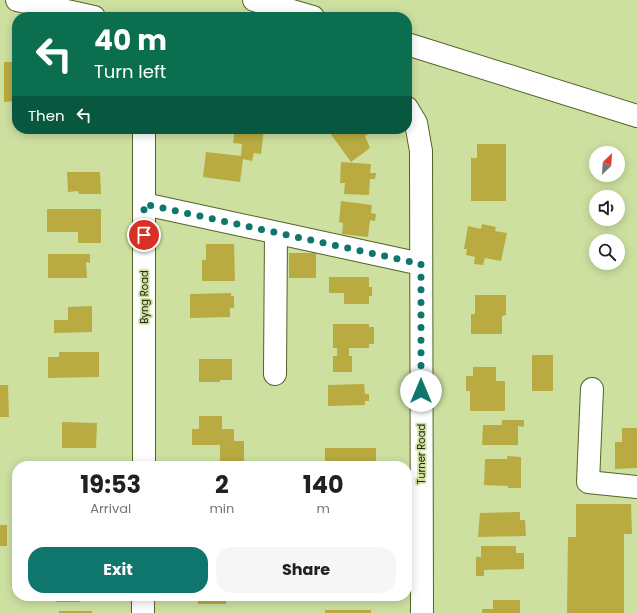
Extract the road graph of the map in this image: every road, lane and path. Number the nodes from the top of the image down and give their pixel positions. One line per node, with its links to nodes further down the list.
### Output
1 (17, 0): 3 (main road)
2 (254, 0): 4 (main road)
3 (71, 12)
4 (296, 12)
5 (412, 46): 7 (main road)
6 (412, 116): 11 (main road, Turner Road)
7 (637, 116)
8 (144, 134): 9 (main road, Byng Road)
9 (144, 204): 10 (main road); 14 (main road, Byng Road)
10 (276, 233): 11 (main road); 12 (main road)
11 (421, 264): 18 (main road, Turner Road)
12 (275, 374)
13 (592, 389): 15 (main road)
14 (144, 461)
15 (637, 487)
16 (144, 601): 17 (main road)
17 (143, 613)
18 (422, 613)

